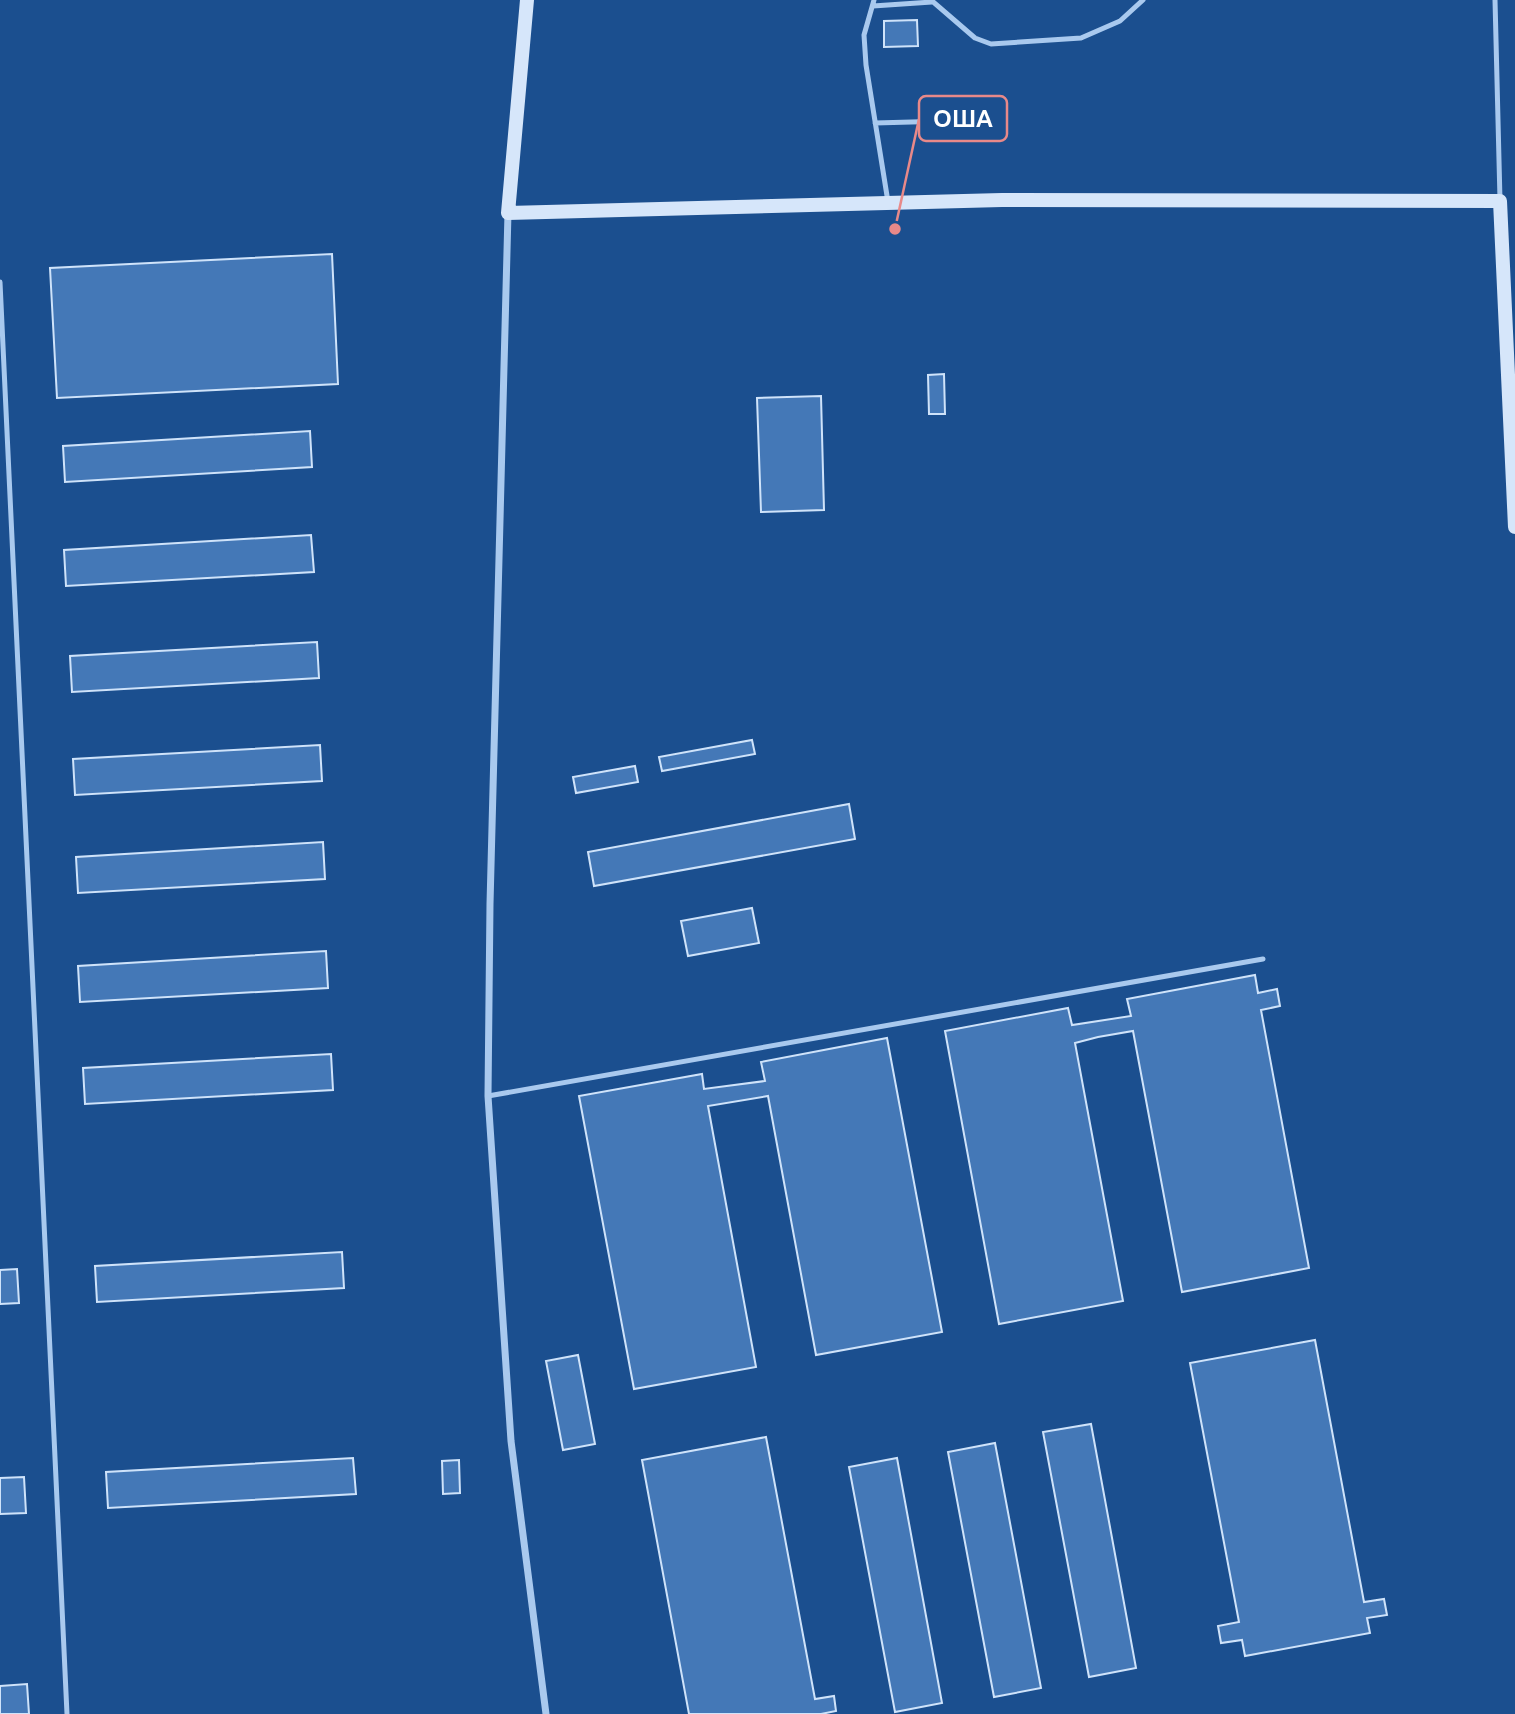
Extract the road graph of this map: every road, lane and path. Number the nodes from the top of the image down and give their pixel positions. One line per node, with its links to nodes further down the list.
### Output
1 (527, 0): 10 (street)
2 (1143, 0): 4 (lane)
3 (1495, 0): 8 (lane)
4 (931, 1): 5 (lane)
5 (873, 3): 7 (lane)
6 (984, 120): 7 (lane)
7 (875, 123): 9 (lane)
8 (1500, 201): 9 (street); 12 (street)
9 (888, 202): 10 (street)
10 (508, 213): 14 (street)
11 (0, 282): 15 (lane)
12 (1515, 527)
13 (1263, 959): 14 (lane)
14 (488, 1096): 16 (street)
15 (67, 1714)
16 (546, 1714)

